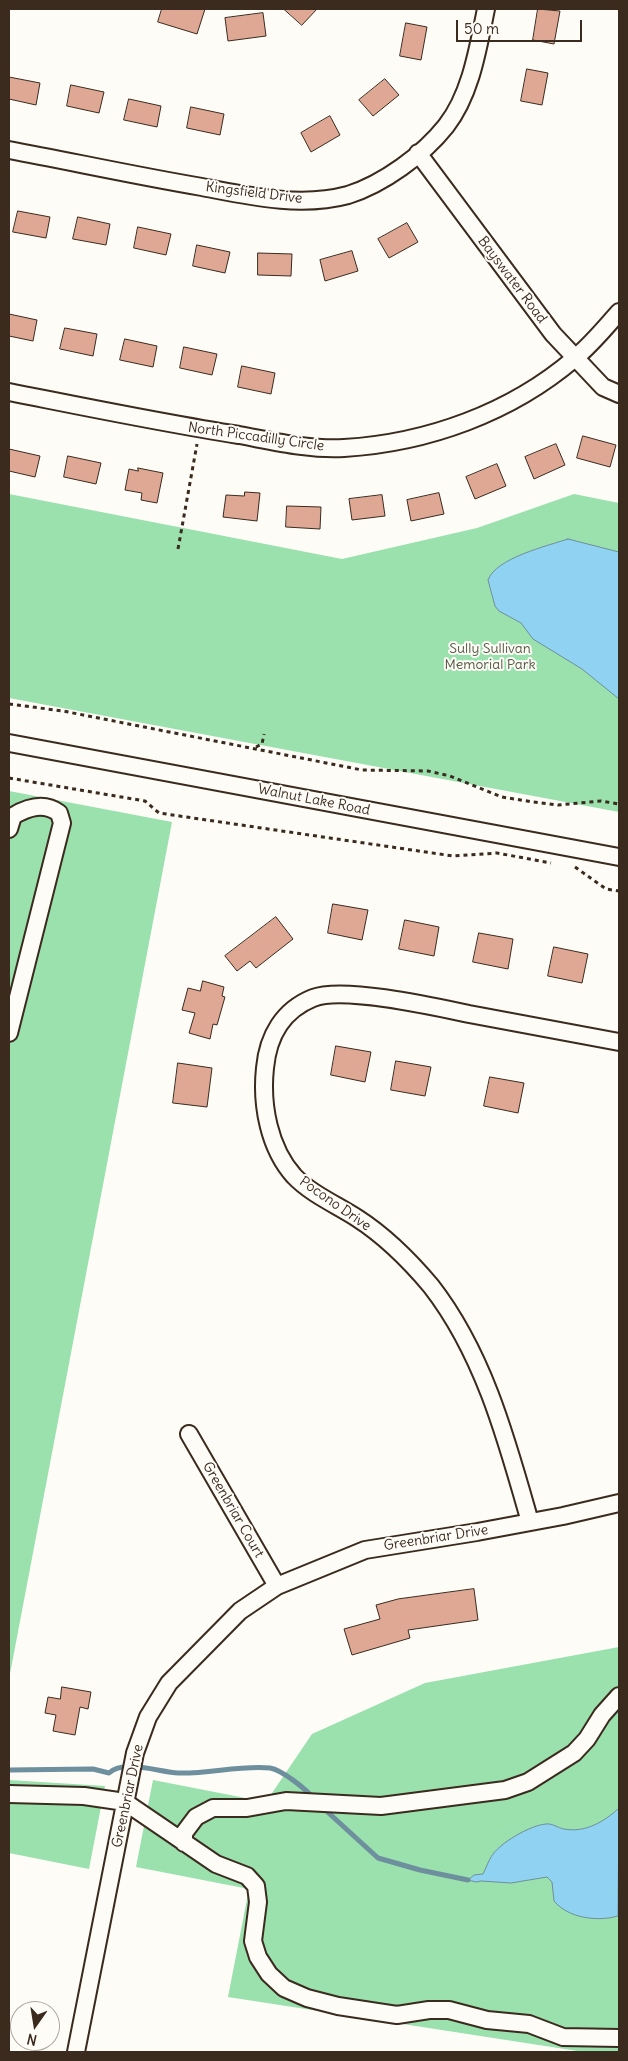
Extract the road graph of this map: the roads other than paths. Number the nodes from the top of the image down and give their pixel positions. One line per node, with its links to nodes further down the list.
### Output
1 (486, 9): 3 (street, Kingsfield Drive)
2 (9, 150): 3 (street, Kingsfield Drive)
3 (418, 153): 5 (street, Bayswater Road)
4 (619, 312): 5 (street, North Piccadilly Circle)
5 (576, 358): 6 (street, North Piccadilly Circle); 7 (street, Bayswater Road)
6 (9, 392)
7 (619, 394)
8 (9, 743): 10 (street, Walnut Lake Road)
9 (9, 829): 11 (street)
10 (619, 856)
11 (9, 1033)
12 (619, 1042): 15 (street, Pocono Drive)
13 (189, 1434): 16 (street, Greenbriar Court)
14 (619, 1503): 15 (street, Greenbriar Drive)
15 (530, 1522): 16 (street, Greenbriar Drive)
16 (277, 1586): 19 (street, Greenbriar Drive)
17 (619, 1696): 20 (street)
18 (9, 1794): 19 (street)
19 (125, 1802): 20 (street); 22 (street, Greenbriar Drive)
20 (184, 1842): 21 (street)
21 (619, 2038)
22 (76, 2052)

